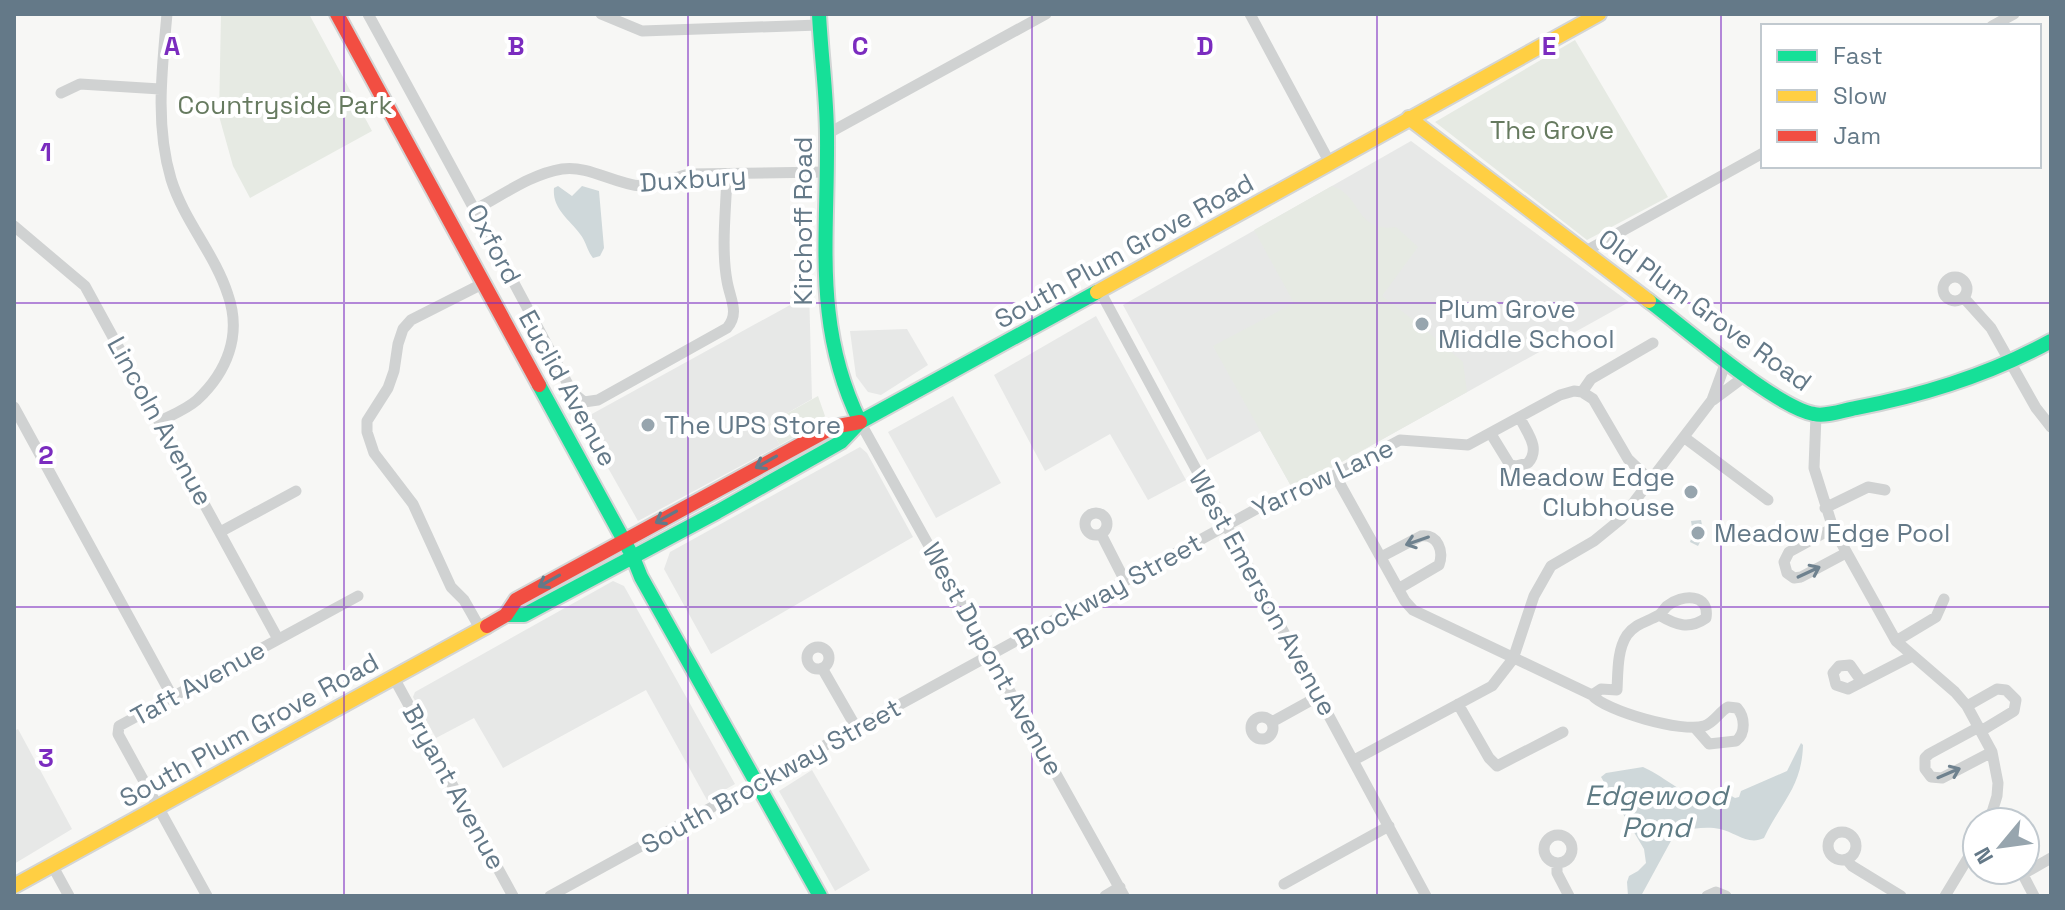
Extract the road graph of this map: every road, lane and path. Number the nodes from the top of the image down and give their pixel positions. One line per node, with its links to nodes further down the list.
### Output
1 (167, 14): 11 (street)
2 (337, 14): 24 (main road, Euclid Avenue)
3 (368, 14): 19 (street, Oxford)
4 (601, 14): 9 (street)
5 (1046, 14): 14 (street)
6 (1250, 14): 16 (street)
7 (1599, 14): 13 (main road, South Plum Grove Road)
8 (2014, 14): 10 (street)
9 (819, 19): 14 (main road, Kirchoff Road)
10 (1996, 24)
11 (160, 89): 12 (street); 37 (street)
12 (61, 93)
13 (1409, 118): 16 (main road, South Plum Grove Road); 23 (main road, Old Plum Grove Road)
14 (827, 134): 17 (main road, Kirchoff Road)
15 (1761, 154): 23 (street)
16 (1331, 165): 25 (main road, South Plum Grove Road)
17 (826, 172): 18 (street, Duxbury); 38 (main road, Kirchoff Road)
18 (727, 175): 19 (street, Duxbury); 19 (street, Oxford)
19 (476, 209)
20 (14, 226): 21 (street, Lincoln Avenue)
21 (24, 234): 22 (street); 37 (street, Lincoln Avenue)
22 (14, 246)
23 (1584, 252): 29 (main road, Old Plum Grove Road)
24 (484, 283): 52 (main road, Euclid Avenue); 62 (street)
25 (1100, 291): 38 (main road, South Plum Grove Road); 48 (street, West Emerson Avenue)
26 (1964, 298): 30 (street)
27 (2051, 341): 30 (main road, Old Plum Grove Road)
28 (1653, 343): 32 (street)
29 (1727, 359): 31 (main road, Old Plum Grove Road); 33 (street)
30 (2010, 363): 35 (main road, Old Plum Grove Road); 39 (street)
31 (1748, 374): 33 (street); 35 (main road, Old Plum Grove Road)
32 (1582, 392): 36 (street, Yarrow Lane); 43 (street)
33 (1712, 400): 41 (street)
34 (14, 407): 73 (street)
35 (1816, 415): 47 (street)
36 (1520, 418): 40 (street, Yarrow Lane); 40 (street)
37 (160, 421): 50 (street, Lincoln Avenue)
38 (860, 422): 52 (main road, South Plum Grove Road, one-way to 52); 54 (main road, South Plum Grove Road); 65 (street, West Dupont Avenue)
39 (2051, 427)
40 (1491, 434): 42 (street, Yarrow Lane)
41 (1685, 438): 43 (street); 46 (street)
42 (1335, 475): 48 (street, Yarrow Lane); 55 (street)
43 (1651, 481): 67 (street)
44 (1885, 490): 47 (street)
45 (296, 491): 50 (street)
46 (1768, 500)
47 (1825, 508): 49 (street)
48 (1225, 526): 56 (street, Brockway Street); 74 (street, West Emerson Avenue)
49 (1833, 528): 53 (street); 53 (street, one-way to 53)
50 (220, 532): 63 (street, Lincoln Avenue)
51 (1101, 534): 56 (street)
52 (623, 540): 54 (main road, Euclid Avenue); 60 (main road, South Plum Grove Road, one-way to 60)
53 (1846, 553): 64 (street)
54 (633, 557): 60 (main road, South Plum Grove Road); 85 (main road, Euclid Avenue)
55 (1381, 557): 57 (street); 57 (street, one-way to 55)
56 (1125, 581): 65 (street, Brockway Street)
57 (1398, 589): 67 (street)
58 (358, 596): 63 (street, Taft Avenue)
59 (1944, 599): 64 (street)
60 (506, 615): 62 (main road, South Plum Grove Road)
61 (1659, 615): 71 (street)
62 (481, 630): 69 (main road, South Plum Grove Road)
63 (278, 639): 73 (street, Taft Avenue)
64 (1896, 641): 66 (street)
65 (991, 656): 80 (street, South Brockway Street); 95 (street, West Dupont Avenue)
66 (1912, 656): 70 (street); 76 (street)
67 (1513, 659): 72 (street); 75 (street)
68 (822, 668): 80 (street)
69 (394, 678): 87 (main road, South Plum Grove Road); 98 (street, Bryant Avenue)
70 (1862, 682)
71 (1617, 690): 72 (street); 77 (street)
72 (1592, 695): 77 (street)
73 (172, 696): 87 (street, Taft Avenue)
74 (1319, 696): 78 (street); 84 (street, West Emerson Avenue)
75 (1458, 704): 82 (street); 84 (street)
76 (1967, 706): 81 (street); 81 (street)
77 (1617, 709): 79 (street)
78 (1272, 722)
79 (1695, 728)
80 (857, 729): 85 (street, South Brockway Street)
81 (1980, 729): 83 (street); 83 (street, one-way to 83)
82 (1563, 732)
83 (1992, 752): 86 (street)
84 (1354, 760): 88 (street, West Emerson Avenue)
85 (756, 785): 99 (street, South Brockway Street); 100 (main road, Euclid Avenue)
86 (1994, 806)
87 (158, 807): 91 (main road, South Plum Grove Road); 97 (street)
88 (1389, 826): 93 (street); 102 (street, West Emerson Avenue)
89 (1847, 860): 106 (street)
90 (1557, 864): 103 (street)
91 (52, 865): 94 (main road, South Plum Grove Road); 96 (street)
92 (1961, 870): 107 (street)
93 (1284, 884)
94 (14, 886)
95 (1122, 892): 101 (street)
96 (69, 896)
97 (207, 896)
98 (513, 896)
99 (550, 896)
100 (820, 896)
101 (1105, 896)
102 (1426, 896)
103 (1569, 896)
104 (1707, 896): 105 (street)
105 (1726, 896)
106 (1901, 896)
107 (1945, 896)

